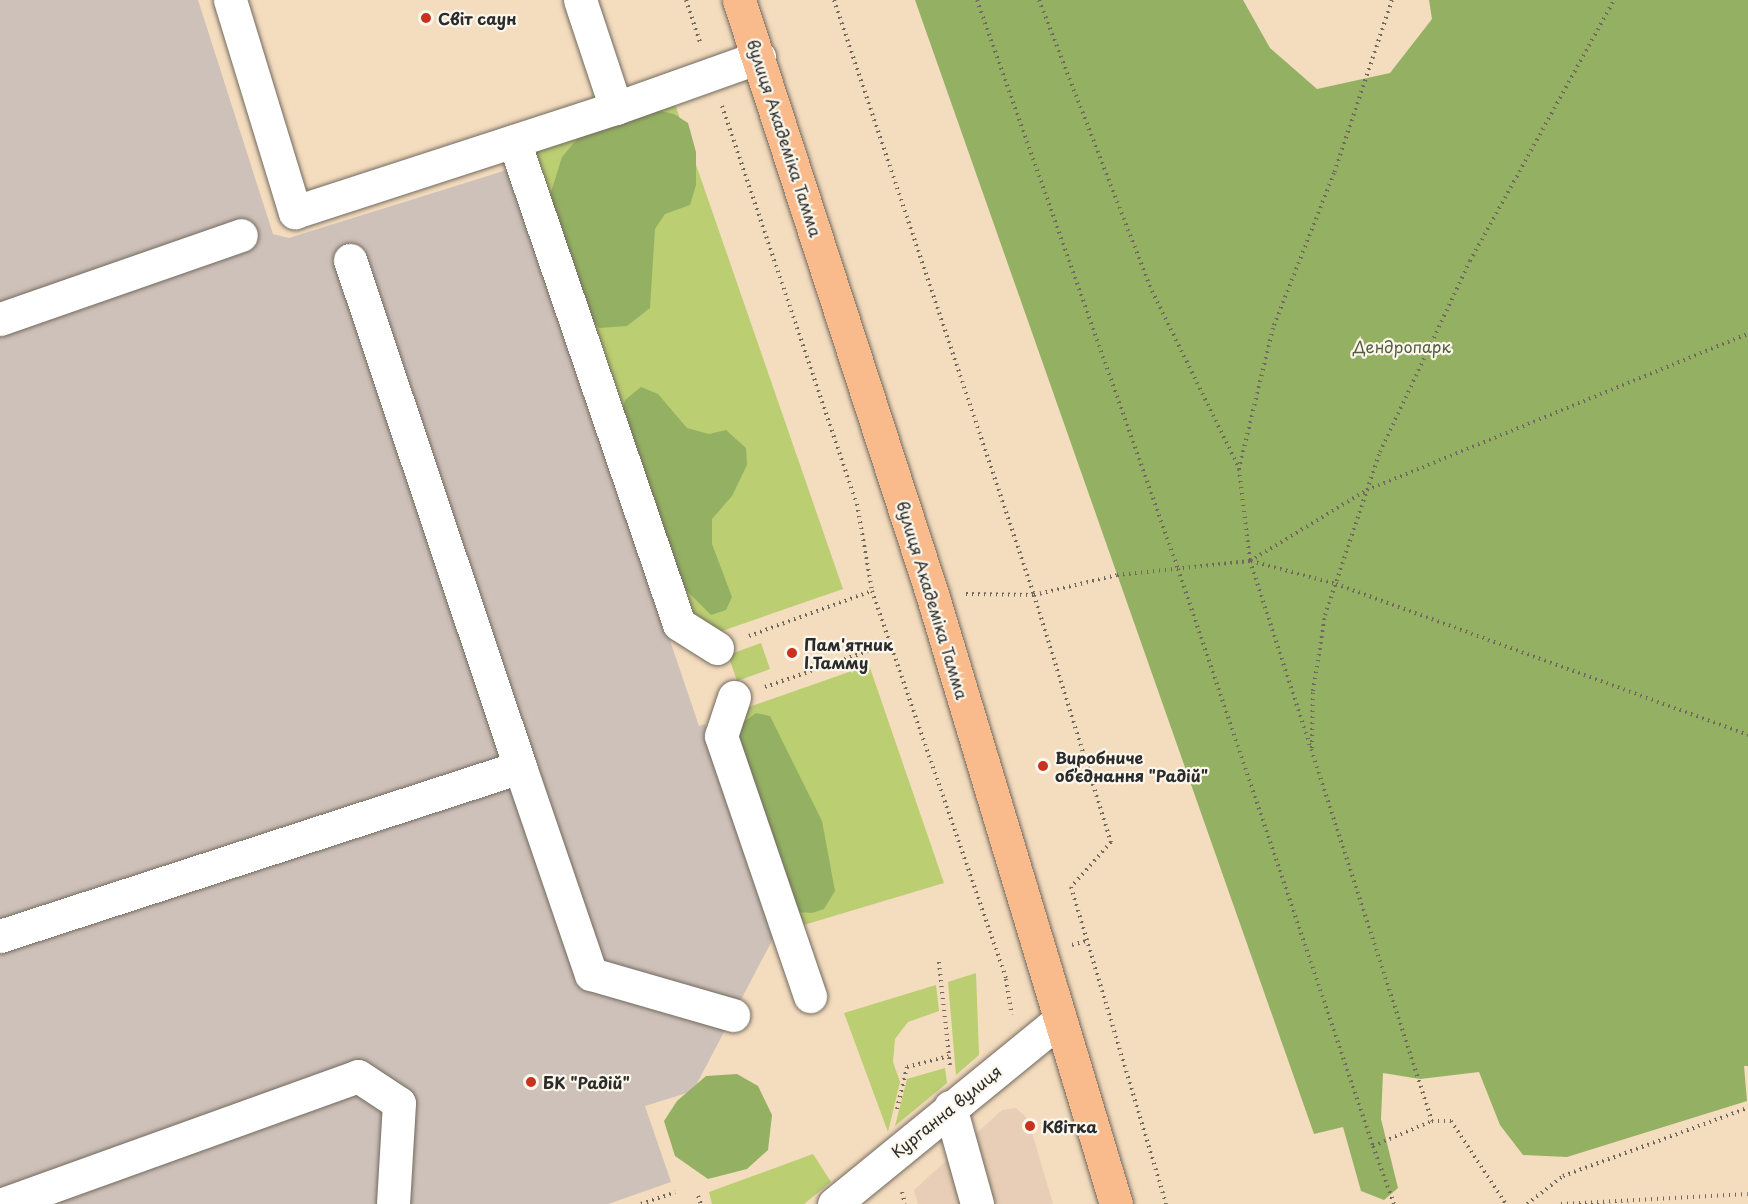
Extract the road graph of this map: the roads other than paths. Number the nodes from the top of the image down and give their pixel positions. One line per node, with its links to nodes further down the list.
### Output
1 (231, 0): 6 (street)
2 (580, 0): 5 (street)
3 (739, 0): 4 (main road, вулиця Академіка Тамма)
4 (759, 57): 5 (street); 16 (main road, вулиця Академіка Тамма)
5 (616, 108): 6 (street)
6 (514, 141): 10 (street)
7 (241, 235): 9 (street)
8 (350, 260): 12 (street)
9 (0, 319)
10 (717, 648)
11 (734, 697): 14 (street)
12 (520, 766): 13 (street); 15 (street)
13 (0, 936)
14 (810, 996)
15 (733, 1016)
16 (1059, 1020): 17 (street, Курганна вулиця); 22 (main road, вулиця Академіка Тамма)
17 (951, 1093): 20 (street, Курганна вулиця); 21 (street)
18 (17, 1202): 19 (street)
19 (393, 1204)
20 (834, 1204)
21 (977, 1204)
22 (1116, 1204)

